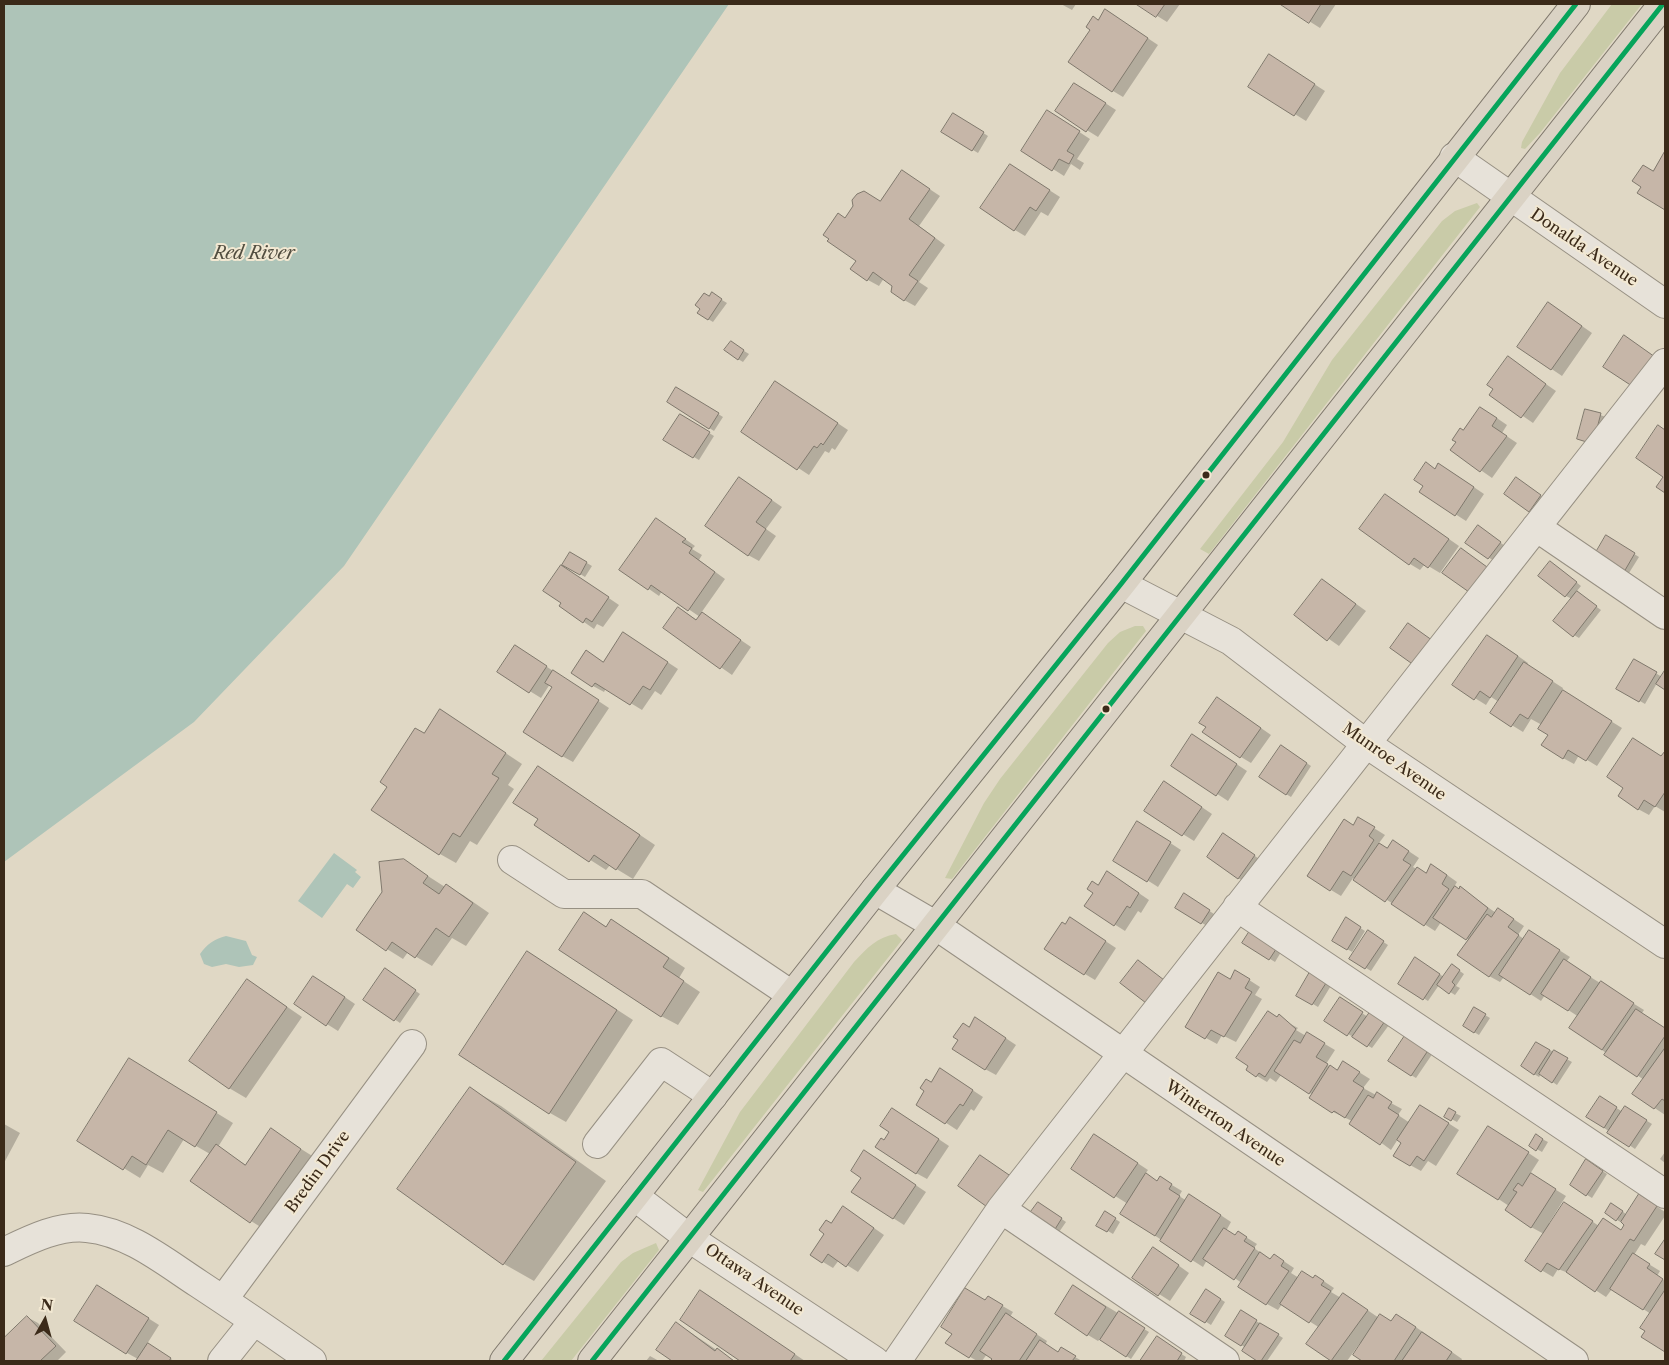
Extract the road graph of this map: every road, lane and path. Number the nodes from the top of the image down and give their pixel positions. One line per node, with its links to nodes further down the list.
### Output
1 (1576, 4): 3 (main road)
2 (1663, 4): 4 (main road)
3 (1454, 157): 4 (street, Donalda Avenue); 8 (main road)
4 (1510, 198): 5 (street, Donalda Avenue); 9 (main road)
5 (1665, 304)
6 (1665, 363): 7 (street)
7 (1536, 527): 10 (street); 11 (street)
8 (1121, 584): 9 (street, Munroe Avenue); 13 (main road)
9 (1181, 614): 11 (street, Munroe Avenue); 15 (main road)
10 (1665, 615)
11 (1365, 743): 14 (street); 16 (street, Munroe Avenue)
12 (512, 860): 17 (street)
13 (875, 890): 15 (street, Winterton Avenue); 17 (main road)
14 (1237, 907): 19 (street); 22 (street)
15 (935, 925): 19 (street, Winterton Avenue); 25 (main road)
16 (1665, 944)
17 (792, 995): 20 (main road)
18 (412, 1044): 27 (street, Bredin Drive)
19 (1122, 1054): 24 (street); 36 (street, Winterton Avenue)
20 (713, 1096): 21 (street); 23 (main road)
21 (598, 1144)
22 (1665, 1194)
23 (634, 1196): 25 (street, Ottawa Avenue); 31 (main road)
24 (1001, 1209): 34 (street); 35 (street)
25 (689, 1238): 32 (main road); 33 (street, Ottawa Avenue)
26 (4, 1252): 27 (street)
27 (223, 1300): 28 (street)
28 (254, 1321): 29 (street); 30 (street)
29 (222, 1361)
30 (312, 1361)
31 (504, 1361)
32 (592, 1361)
33 (875, 1361)
34 (897, 1361)
35 (1225, 1361)
36 (1574, 1361)

